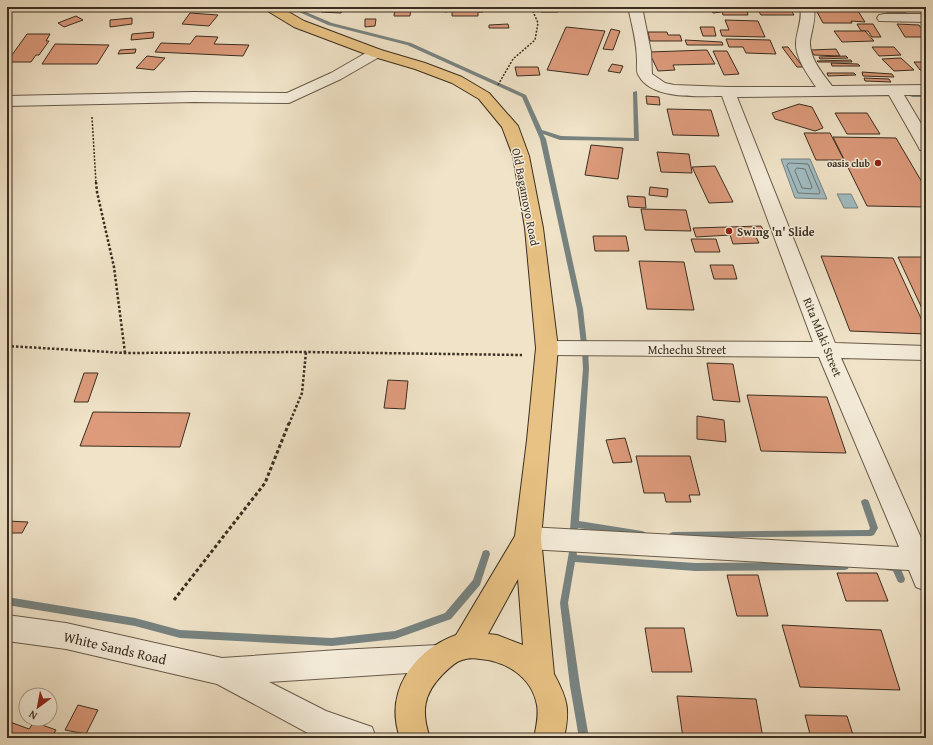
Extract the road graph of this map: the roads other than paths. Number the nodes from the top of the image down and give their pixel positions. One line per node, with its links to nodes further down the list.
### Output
1 (271, 7): 6 (main road, Old Bagamoyo Road)
2 (636, 7): 10 (street)
3 (807, 7): 8 (street)
4 (884, 18): 5 (street)
5 (926, 18)
6 (376, 53): 11 (street); 15 (main road, Old Bagamoyo Road)
7 (926, 90): 9 (street)
8 (827, 91): 9 (street); 10 (street)
9 (894, 91): 12 (street)
10 (728, 92): 14 (street, Rita Mlaki Street)
11 (7, 101)
12 (921, 127): 13 (street)
13 (926, 146)
14 (827, 350): 15 (street, Mchechu Street); 16 (street, Mchechu Street); 18 (street, Rita Mlaki Street)
15 (547, 352): 17 (main road, Old Bagamoyo Road)
16 (926, 353)
17 (528, 538): 18 (street); 20 (main road); 23 (main road)
18 (923, 566)
19 (7, 628): 22 (street, White Sands Road)
20 (466, 645): 21 (main road); 23 (main road)
21 (439, 658): 22 (street, White Sands Road); 26 (main road)
22 (222, 672): 25 (street, White Sands Road)
23 (540, 675): 24 (main road)
24 (554, 732)
25 (361, 738)
26 (415, 738)

